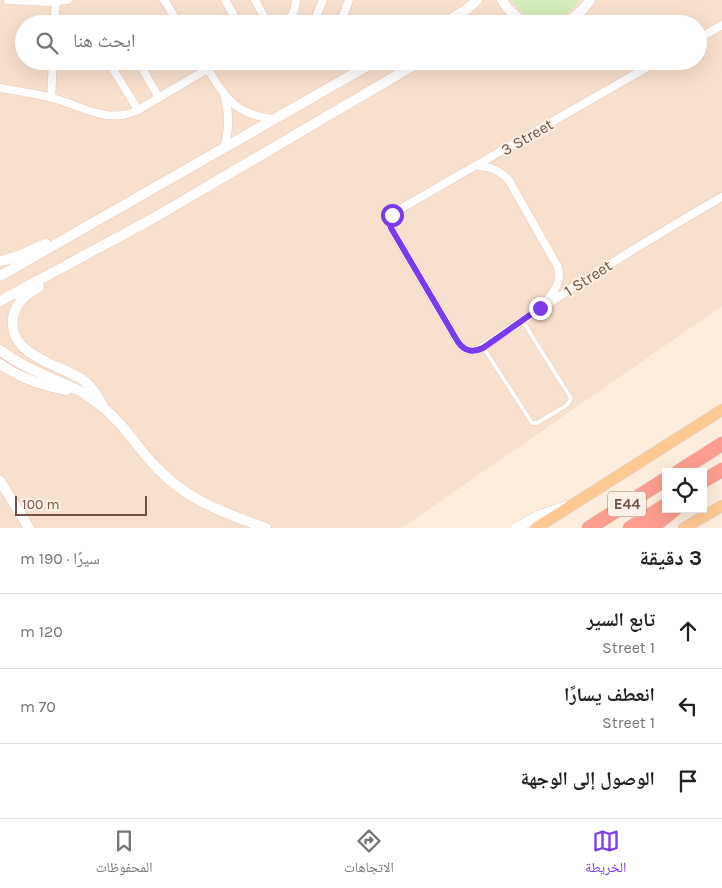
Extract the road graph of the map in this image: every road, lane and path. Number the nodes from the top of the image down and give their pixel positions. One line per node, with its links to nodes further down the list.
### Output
1 (8, 0): 12 (street)
2 (68, 0): 12 (street)
3 (164, 0): 14 (street)
4 (225, 0): 15 (street)
5 (255, 0): 16 (street)
6 (296, 0): 17 (street)
7 (322, 0): 18 (street)
8 (349, 0): 19 (street)
9 (477, 0): 20 (street)
10 (502, 0): 21 (street)
11 (590, 0): 22 (street)
12 (50, 1): 13 (street)
13 (52, 15)
14 (173, 15)
15 (234, 15)
16 (263, 15)
17 (292, 15)
18 (316, 15)
19 (343, 15)
20 (457, 15)
21 (515, 15)
22 (577, 15)
23 (722, 25): 24 (street)
24 (707, 33)
25 (53, 70): 35 (street)
26 (114, 70): 37 (street)
27 (143, 70): 36 (street)
28 (206, 70): 36 (street)
29 (209, 70): 34 (street)
30 (360, 70): 38 (street)
31 (406, 70): 43 (street)
32 (642, 70): 40 (street, 3 Street)
33 (0, 88): 35 (street)
34 (224, 95): 38 (street); 39 (street)
35 (51, 98): 37 (street)
36 (159, 98): 37 (street)
37 (138, 110)
38 (273, 119): 39 (street)
39 (224, 148): 42 (street)
40 (476, 166): 47 (street); 49 (street, 3 Street)
41 (722, 197): 47 (street, 1 Street)
42 (80, 231): 44 (street); 45 (street)
43 (80, 257): 46 (street); 53 (street)
44 (0, 261)
45 (0, 276)
46 (0, 301)
47 (540, 308): 48 (street, 1 Street)
48 (522, 320): 49 (street, 1 Street); 49 (lane)
49 (483, 348)
50 (0, 350): 52 (street)
51 (0, 364): 52 (street)
52 (80, 391): 53 (street)
53 (103, 407): 66 (street)
54 (722, 410): 61 (main road)
55 (722, 444): 56 (highway)
56 (683, 468)
57 (722, 470): 58 (highway)
58 (707, 479)
59 (0, 481): 65 (street)
60 (662, 482): 69 (highway, E44)
61 (574, 504): 67 (street); 68 (main road)
62 (722, 507): 72 (main road); 73 (street)
63 (662, 508): 70 (highway, E44)
64 (670, 513): 71 (highway)
65 (29, 528)
66 (266, 528)
67 (516, 528)
68 (536, 528)
69 (589, 528)
70 (630, 528)
71 (651, 528)
72 (684, 528)
73 (695, 528)

